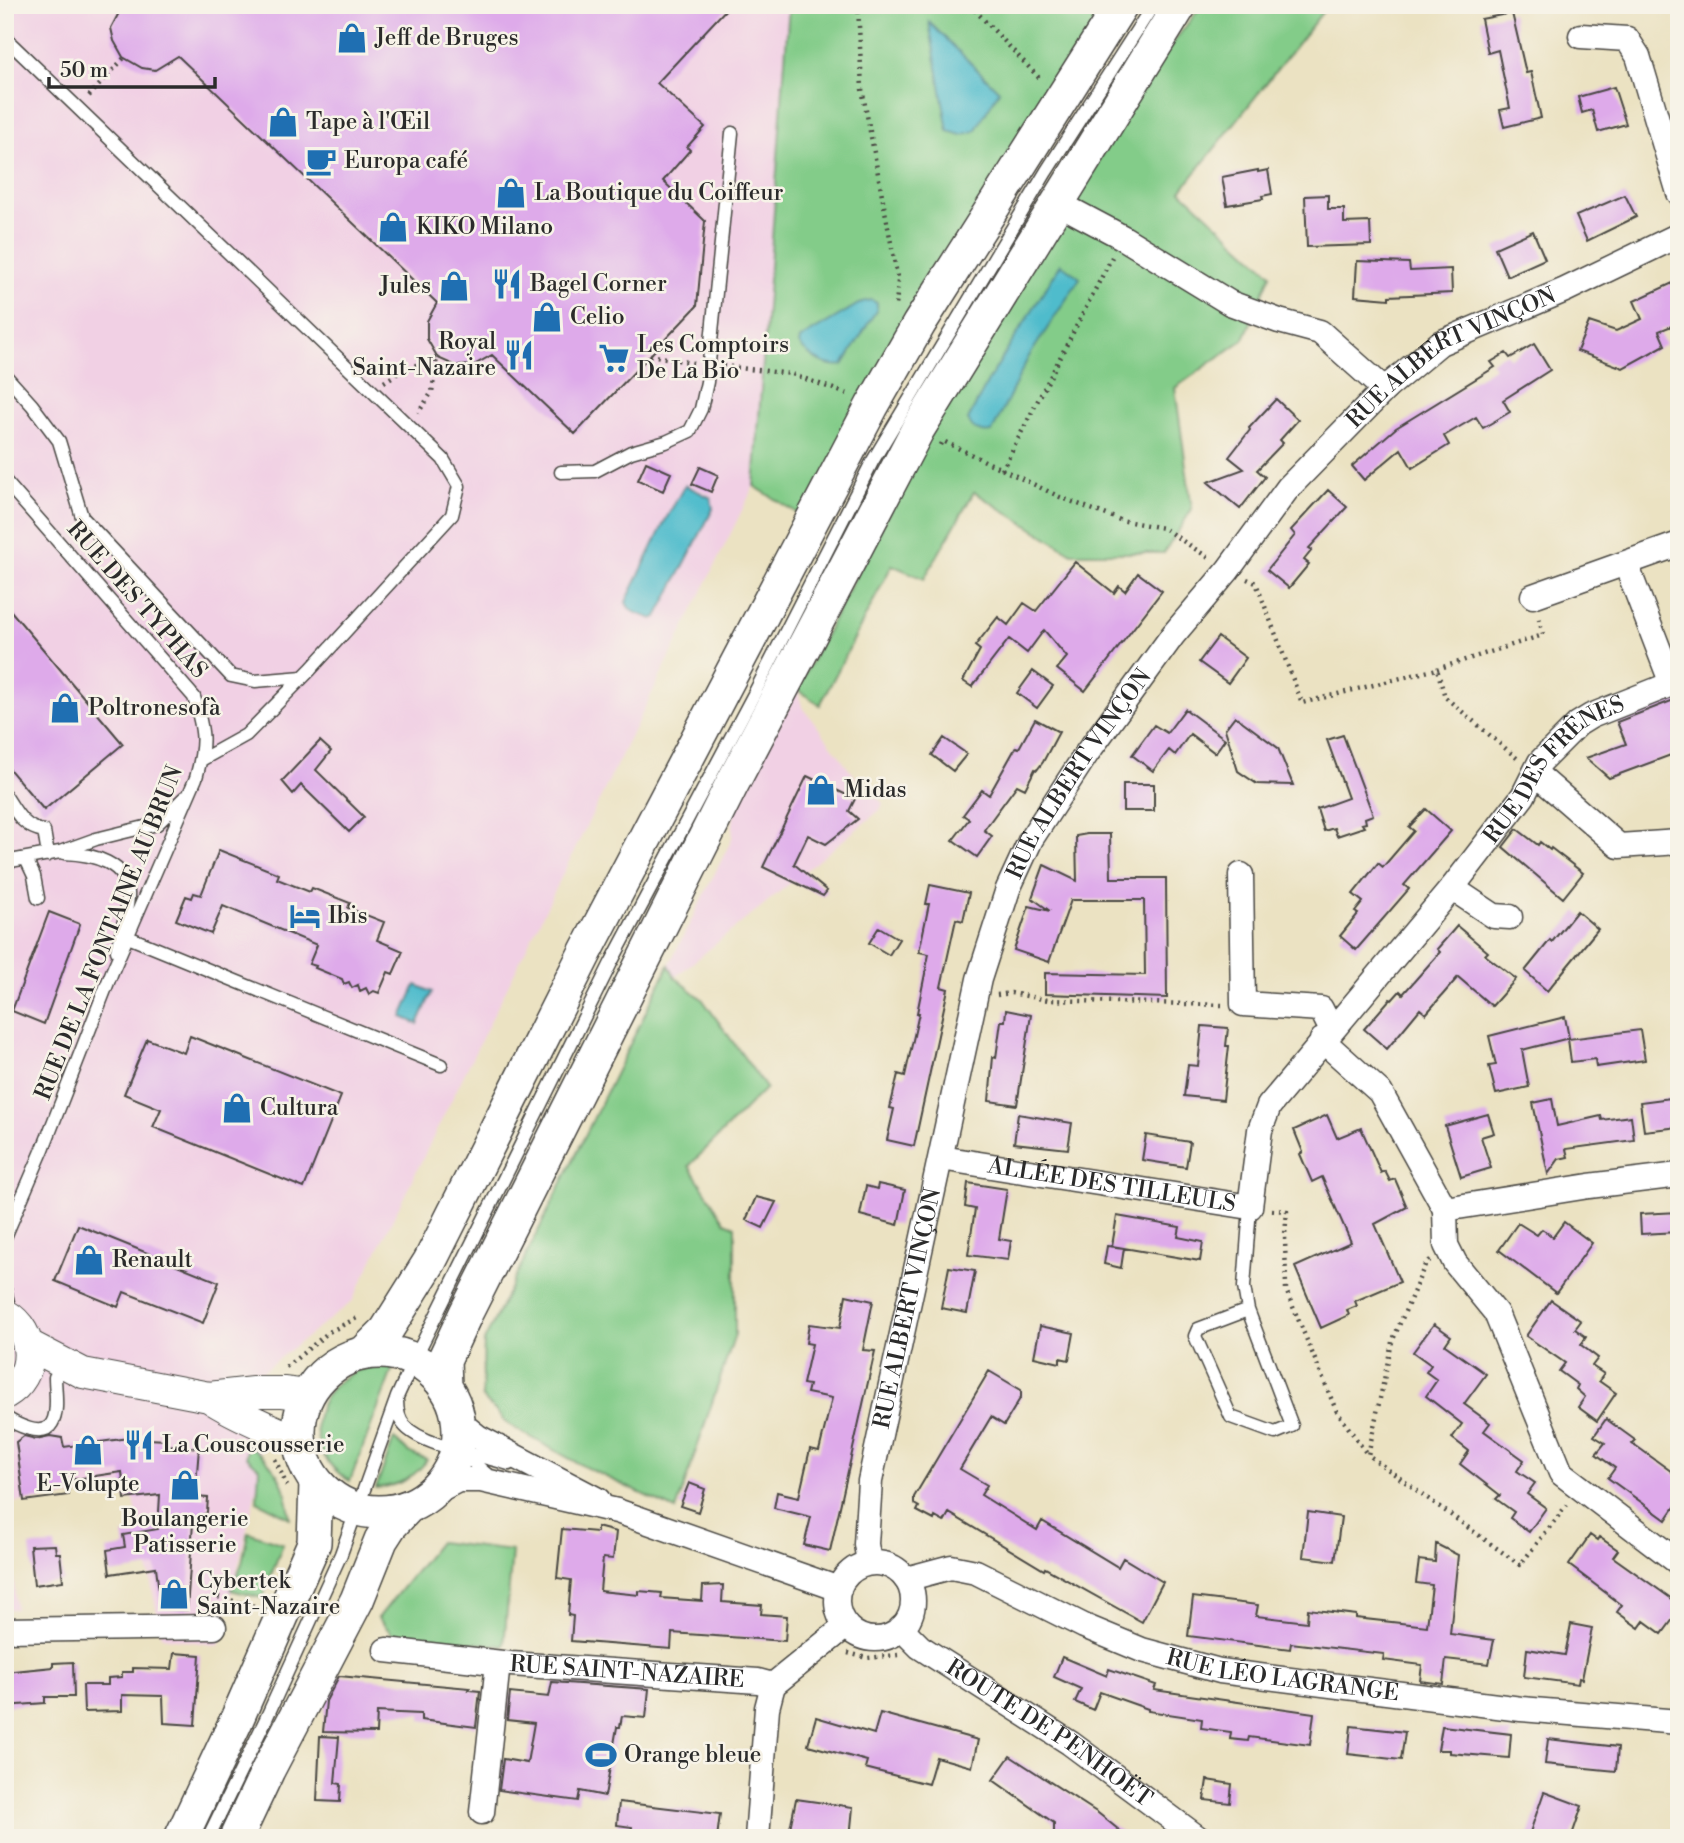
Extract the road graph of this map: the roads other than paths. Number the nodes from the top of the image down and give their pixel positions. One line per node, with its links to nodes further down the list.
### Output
1 (1121, 5): 43 (main road)
2 (1153, 5): 44 (lane)
3 (1180, 5): 8 (main road)
4 (1581, 36): 7 (street)
5 (5, 38): 17 (lane)
6 (732, 134): 12 (lane)
7 (1679, 193)
8 (1058, 203): 11 (street); 46 (main road)
9 (1679, 235): 11 (street, RUE ALBERT VINÇON)
10 (5, 375): 17 (lane)
11 (1386, 388): 35 (street, RUE ALBERT VINÇON)
12 (561, 472)
13 (5, 481): 19 (lane, RUE DES TYPHAS)
14 (1679, 544): 15 (street)
15 (1626, 564): 16 (street); 18 (street)
16 (1533, 596)
17 (303, 677): 19 (lane)
18 (1675, 682): 20 (street, RUE DES FRÊNES)
19 (201, 761): 21 (lane, RUE DE LA FONTAINE AU BRUN)
20 (1536, 774): 23 (street); 28 (street, RUE DES FRÊNES)
21 (191, 791): 24 (lane); 31 (lane, RUE DE LA FONTAINE AU BRUN)
22 (5, 795): 24 (lane)
23 (1679, 842)
24 (54, 854): 25 (lane); 32 (lane)
25 (26, 859): 26 (lane); 29 (lane)
26 (5, 862)
27 (1241, 875): 33 (street)
28 (1452, 888): 30 (street); 33 (street, RUE DES FRÊNES)
29 (38, 898)
30 (1510, 917)
31 (128, 937): 32 (lane, RUE DE LA FONTAINE AU BRUN); 34 (lane)
32 (112, 972): 39 (lane, RUE DE LA FONTAINE AU BRUN)
33 (1327, 1034): 37 (street, ALLÉE DES TILLEULS); 38 (street)
34 (441, 1065)
35 (941, 1158): 37 (street, ALLÉE DES TILLEULS); 59 (street, RUE ALBERT VINÇON)
36 (1679, 1175): 38 (street)
37 (1250, 1207): 41 (lane)
38 (1445, 1209): 60 (street)
39 (5, 1237)
40 (8, 1307): 42 (street)
41 (1248, 1310): 41 (lane)
42 (29, 1345): 45 (street); 47 (street)
43 (364, 1353): 44 (main road); 48 (main road)
44 (414, 1360): 46 (main road); 50 (lane)
45 (69, 1375): 47 (street); 49 (street); 51 (lane)
46 (445, 1387): 52 (main road)
47 (13, 1388)
48 (307, 1395): 49 (street); 53 (main road)
49 (209, 1396): 53 (street)
50 (397, 1396): 52 (lane); 57 (lane)
51 (5, 1417)
52 (458, 1434): 54 (lane); 56 (main road); 58 (street)
53 (285, 1448): 55 (main road)
54 (499, 1484): 56 (street); 58 (street)
55 (304, 1489): 57 (main road); 72 (main road)
56 (419, 1501): 57 (main road); 74 (main road)
57 (356, 1509): 73 (lane)
58 (617, 1511): 62 (street)
59 (869, 1563): 61 (street); 62 (street)
60 (1679, 1563)
61 (906, 1579): 65 (street); 70 (street, RUE LÉO LAGRANGE)
62 (839, 1590): 63 (street)
63 (846, 1626): 65 (street); 69 (street, RUE SAINT-NAZAIRE)
64 (214, 1627): 66 (street)
65 (901, 1628): 76 (street, ROUTE DE PENHOËT)
66 (5, 1630)
67 (386, 1650): 68 (street, RUE SAINT-NAZAIRE)
68 (498, 1663): 69 (street, RUE SAINT-NAZAIRE); 71 (street)
69 (774, 1685): 75 (street)
70 (1679, 1722)
71 (482, 1812)
72 (181, 1838)
73 (208, 1838)
74 (236, 1838)
75 (757, 1838)
76 (1198, 1838)

